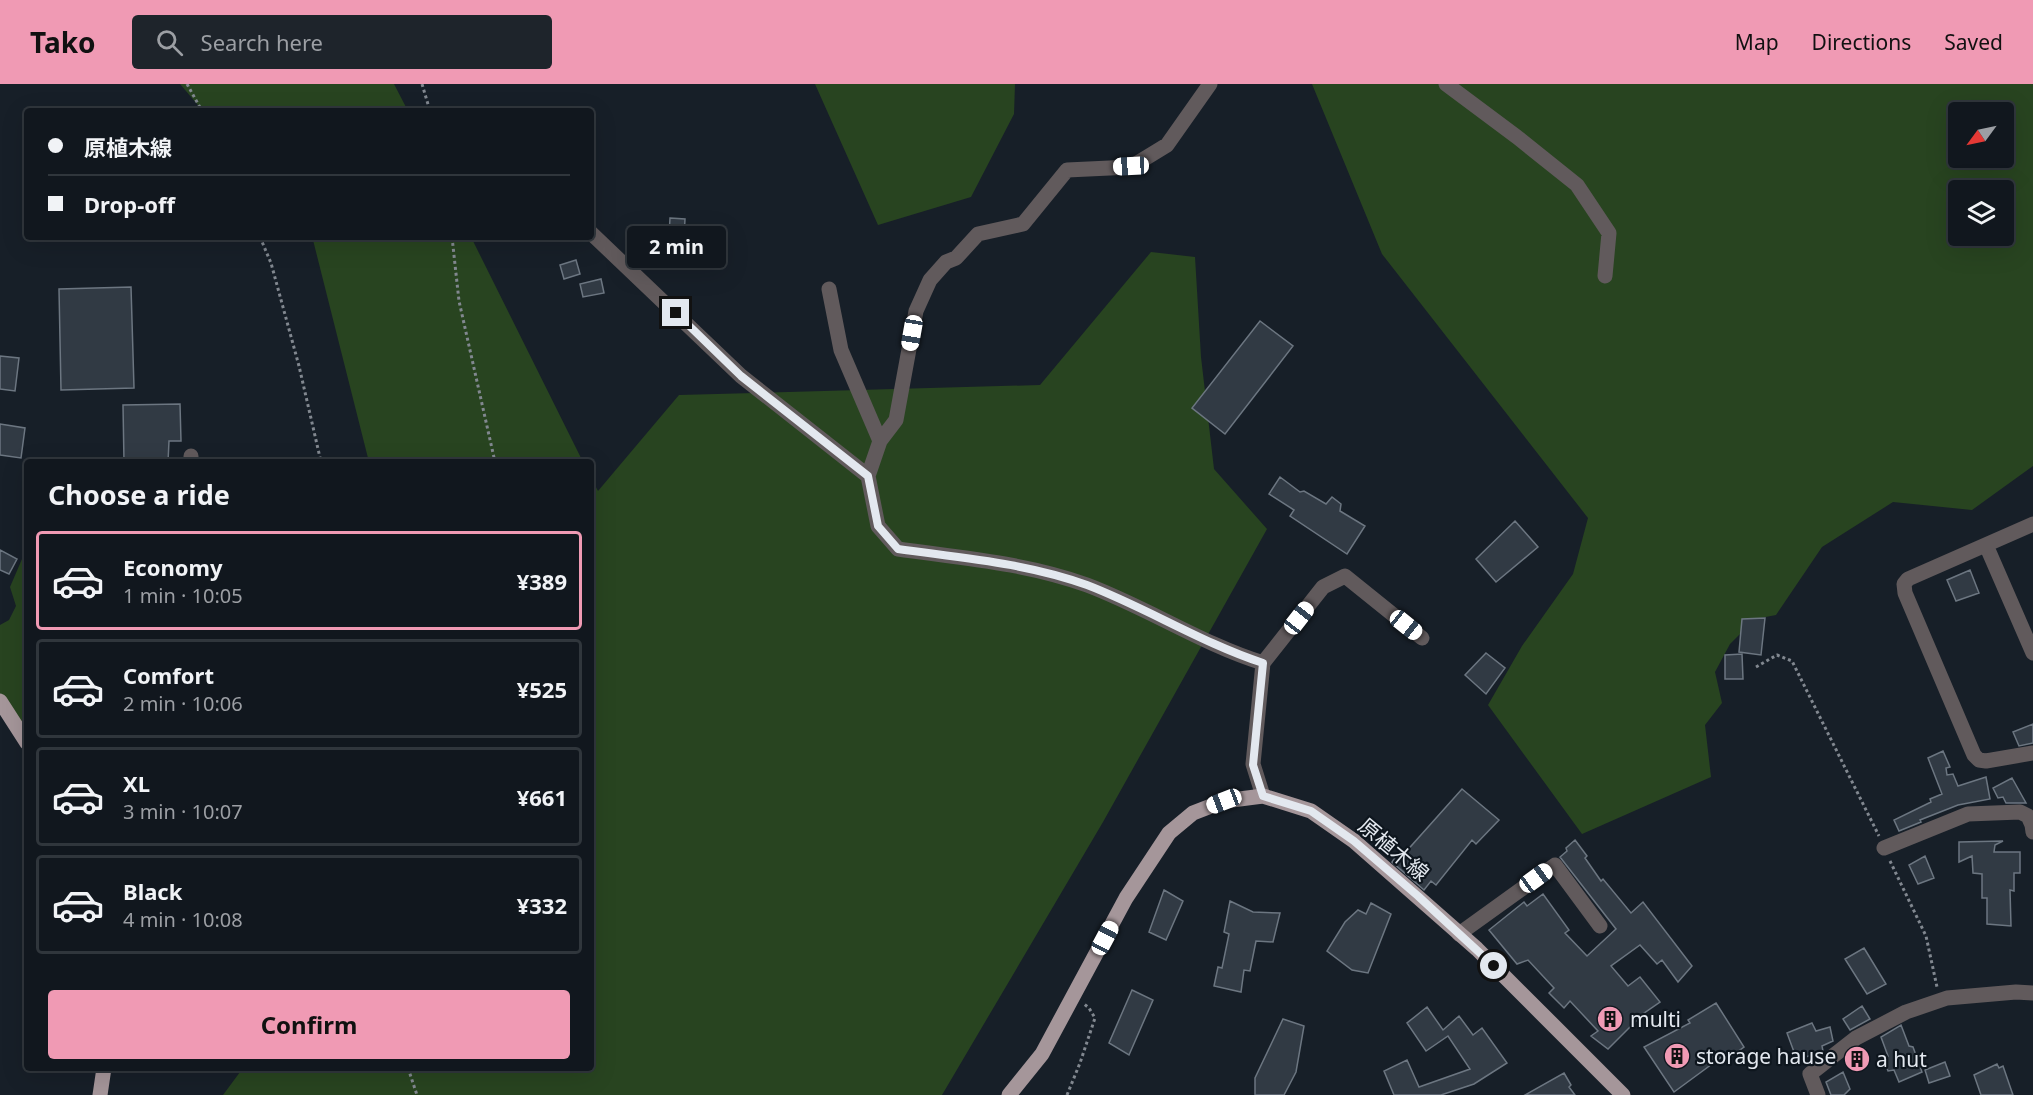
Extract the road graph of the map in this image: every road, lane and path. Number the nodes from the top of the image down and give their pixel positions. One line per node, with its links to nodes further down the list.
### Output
1 (187, 84): 5 (path)
2 (422, 84): 6 (path)
3 (1210, 84): 12 (street)
4 (1446, 84): 10 (street)
5 (200, 108)
6 (429, 108)
7 (594, 236): 15 (street)
8 (261, 240): 13 (path)
9 (452, 240): 14 (path)
10 (1605, 276)
11 (829, 289): 12 (street)
12 (880, 441): 15 (street)
13 (320, 459)
14 (494, 459)
15 (868, 476): 21 (street)
16 (2033, 524): 17 (street)
17 (1986, 545): 18 (street); 25 (street)
18 (2029, 631): 20 (street)
19 (1422, 638): 21 (street)
20 (2033, 653)
21 (1263, 663): 26 (street)
22 (1756, 667): 28 (path)
23 (0, 701): 24 (main road)
24 (24, 738)
25 (2033, 753)
26 (1263, 796): 30 (main road, 原植木線); 32 (main road, 原植木線)
27 (2033, 832): 28 (street)
28 (1884, 848): 33 (path)
29 (1600, 926): 30 (street)
30 (1459, 934): 40 (main road, 原植木線)
31 (2033, 993): 33 (street)
32 (1072, 997): 38 (main road, 原植木線); 39 (path)
33 (1940, 1000): 41 (street)
34 (104, 1071): 36 (main road)
35 (409, 1071): 37 (path)
36 (100, 1095)
37 (417, 1095)
38 (1009, 1095)
39 (1067, 1095)
40 (1623, 1095)
41 (1818, 1095)

